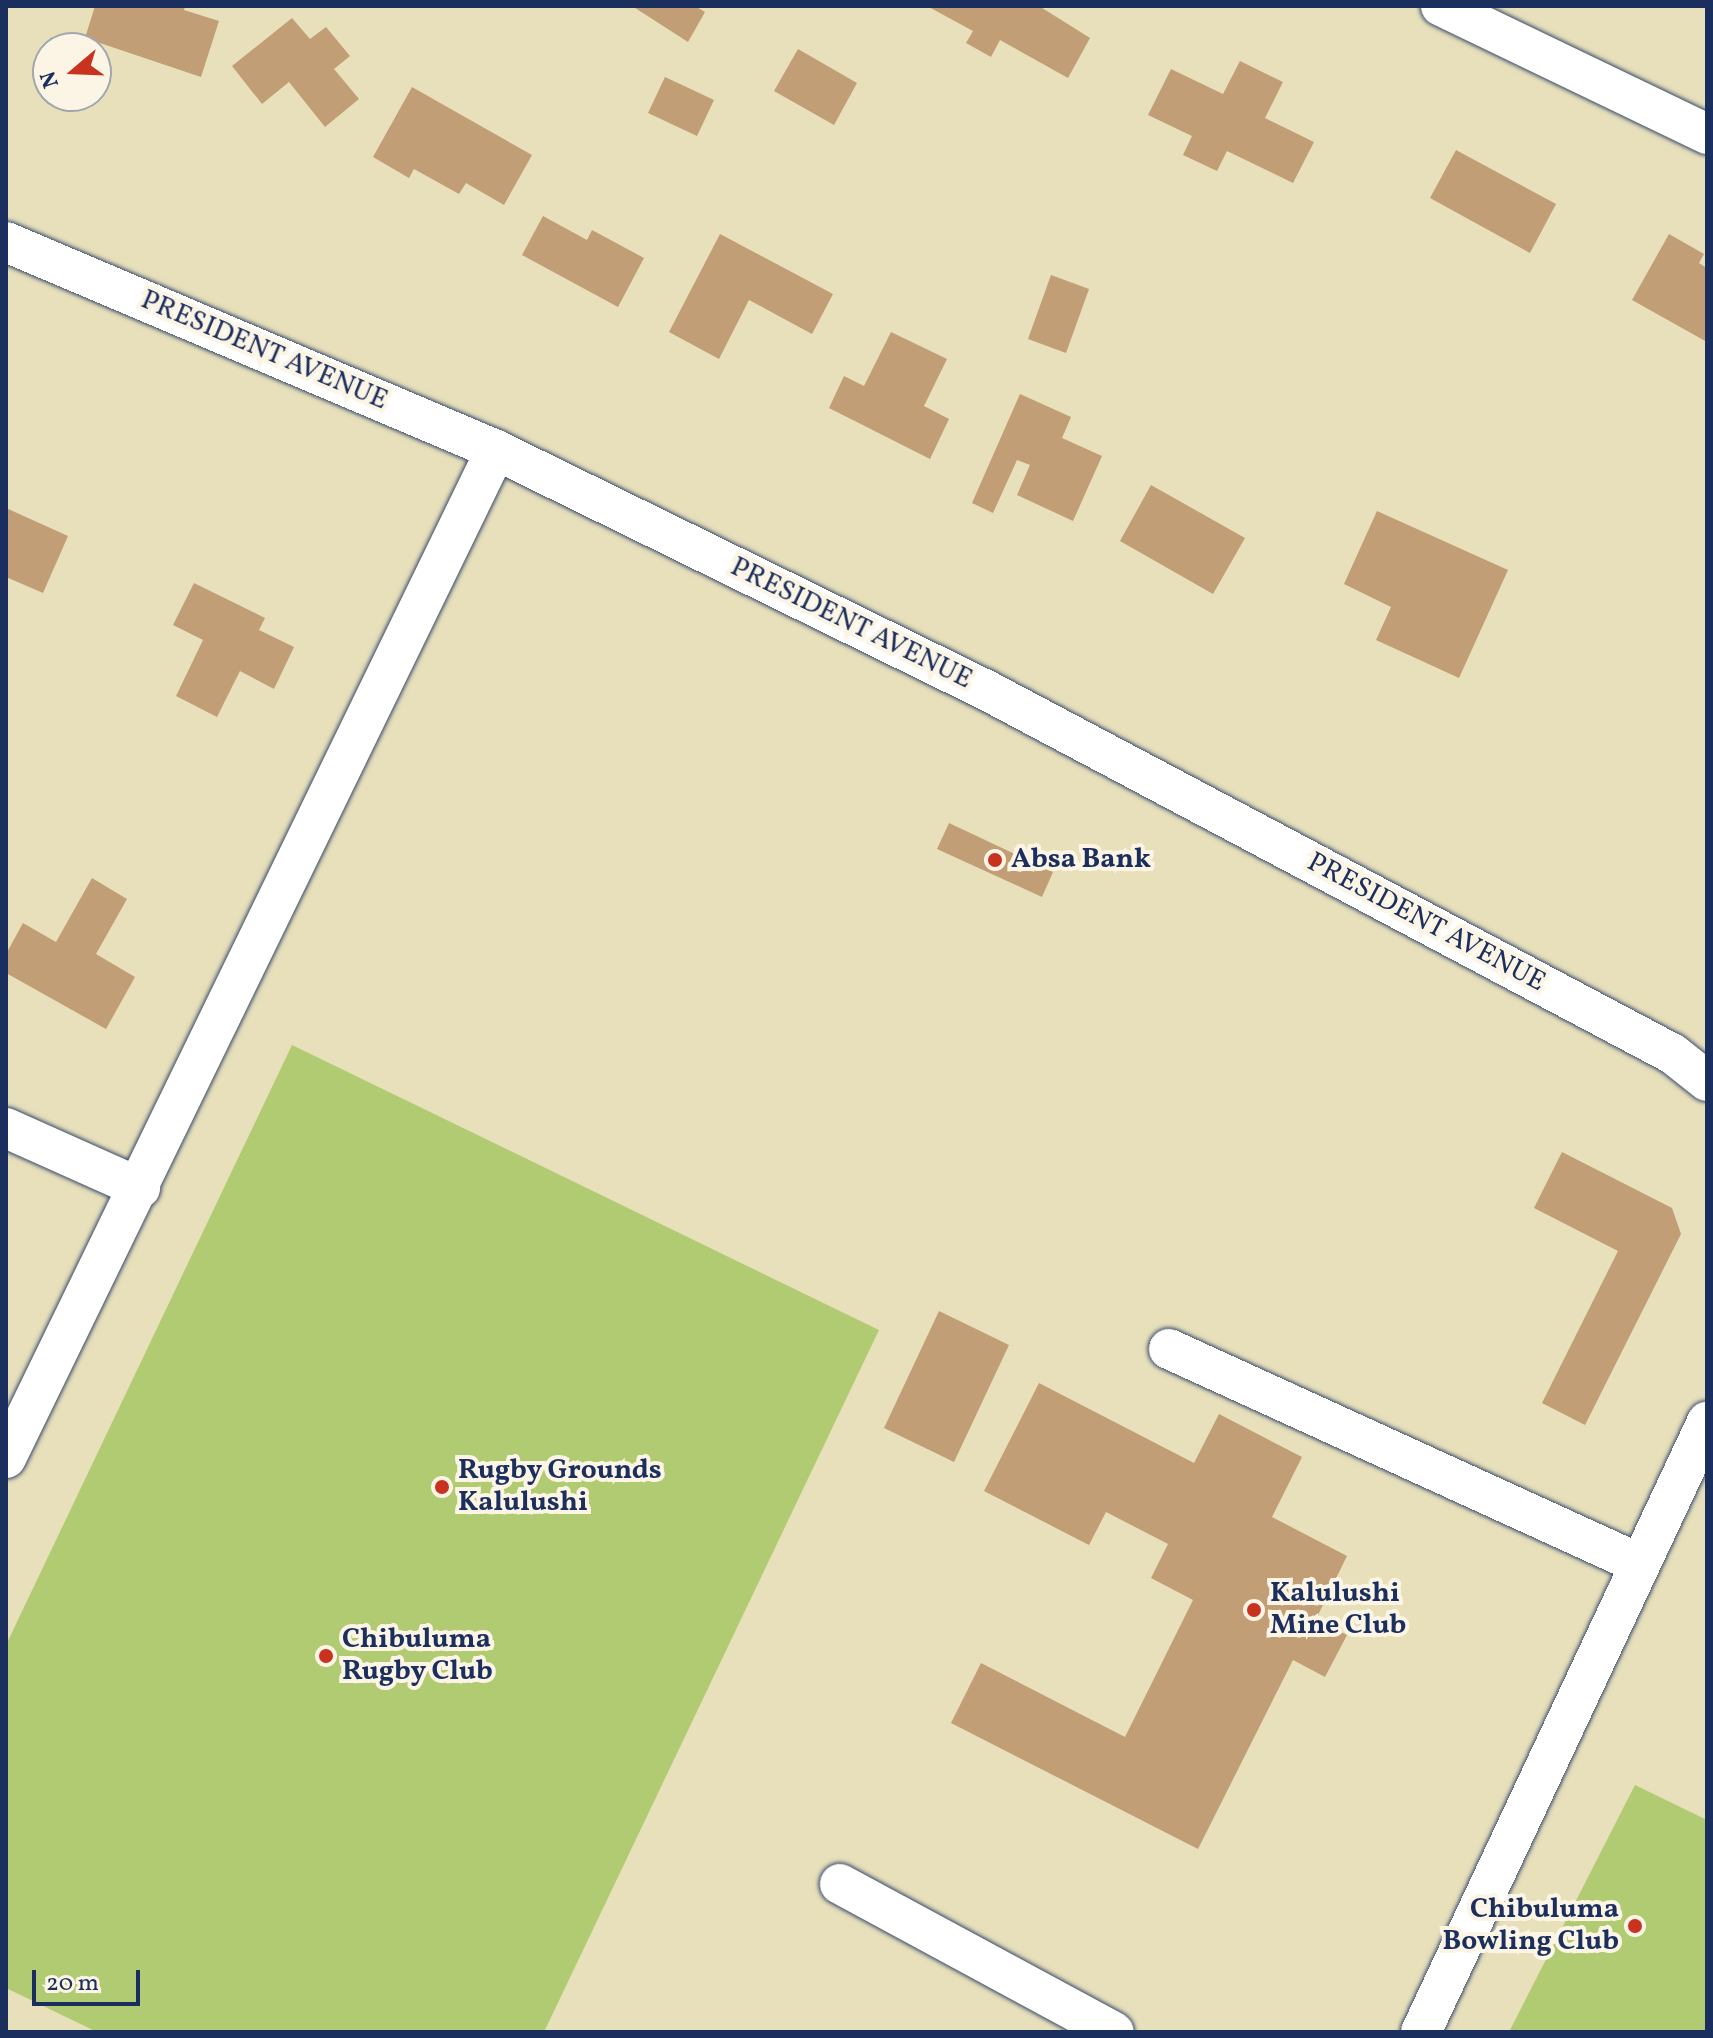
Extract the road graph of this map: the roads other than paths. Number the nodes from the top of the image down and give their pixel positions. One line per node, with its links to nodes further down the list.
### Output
1 (1441, 6): 2 (street)
2 (1516, 22): 3 (street)
3 (1707, 134)
4 (6, 242): 5 (street, PRESIDENT AVENUE)
5 (496, 450): 6 (street, PRESIDENT AVENUE); 9 (street)
6 (1690, 1057): 7 (street, PRESIDENT AVENUE)
7 (1707, 1081)
8 (6, 1128): 9 (street)
9 (140, 1188): 12 (street)
10 (1169, 1349): 13 (street)
11 (1707, 1422): 13 (street)
12 (6, 1458)
13 (1640, 1564): 16 (street)
14 (840, 1884): 15 (street)
15 (1114, 2032)
16 (1421, 2032)

